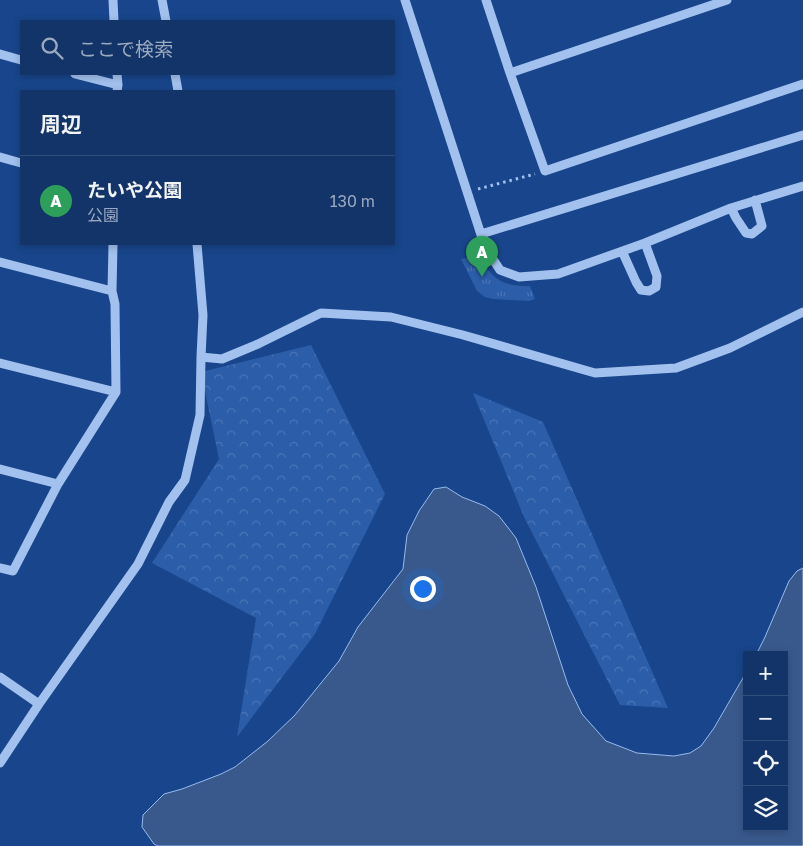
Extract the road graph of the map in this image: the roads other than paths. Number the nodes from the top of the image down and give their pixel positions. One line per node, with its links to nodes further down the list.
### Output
1 (113, 0): 6 (street)
2 (162, 0): 7 (street)
3 (405, 0): 23 (street)
4 (486, 0): 10 (street)
5 (727, 0): 10 (street)
6 (114, 20)
7 (166, 20)
8 (0, 54): 9 (street)
9 (20, 60)
10 (510, 73): 14 (street)
11 (78, 75): 15 (street)
12 (117, 75): 15 (street)
13 (175, 75): 16 (street)
14 (803, 84)
15 (117, 88)
16 (178, 90)
17 (803, 135): 23 (street)
18 (0, 157): 19 (street)
19 (20, 163)
20 (803, 186): 21 (street)
21 (755, 200): 22 (street); 22 (street)
22 (731, 208): 24 (street)
23 (481, 234): 27 (street)
24 (646, 243): 27 (street); 27 (street)
25 (113, 245): 29 (street)
26 (197, 245): 31 (street)
27 (622, 251)
28 (0, 262): 29 (street)
29 (112, 291): 33 (street)
30 (803, 312): 31 (street)
31 (200, 357): 38 (street)
32 (0, 363): 33 (street)
33 (116, 392): 35 (street)
34 (0, 469): 35 (street)
35 (58, 484): 36 (street)
36 (0, 568)
37 (0, 677): 38 (street)
38 (39, 704): 39 (street)
39 (0, 762)

